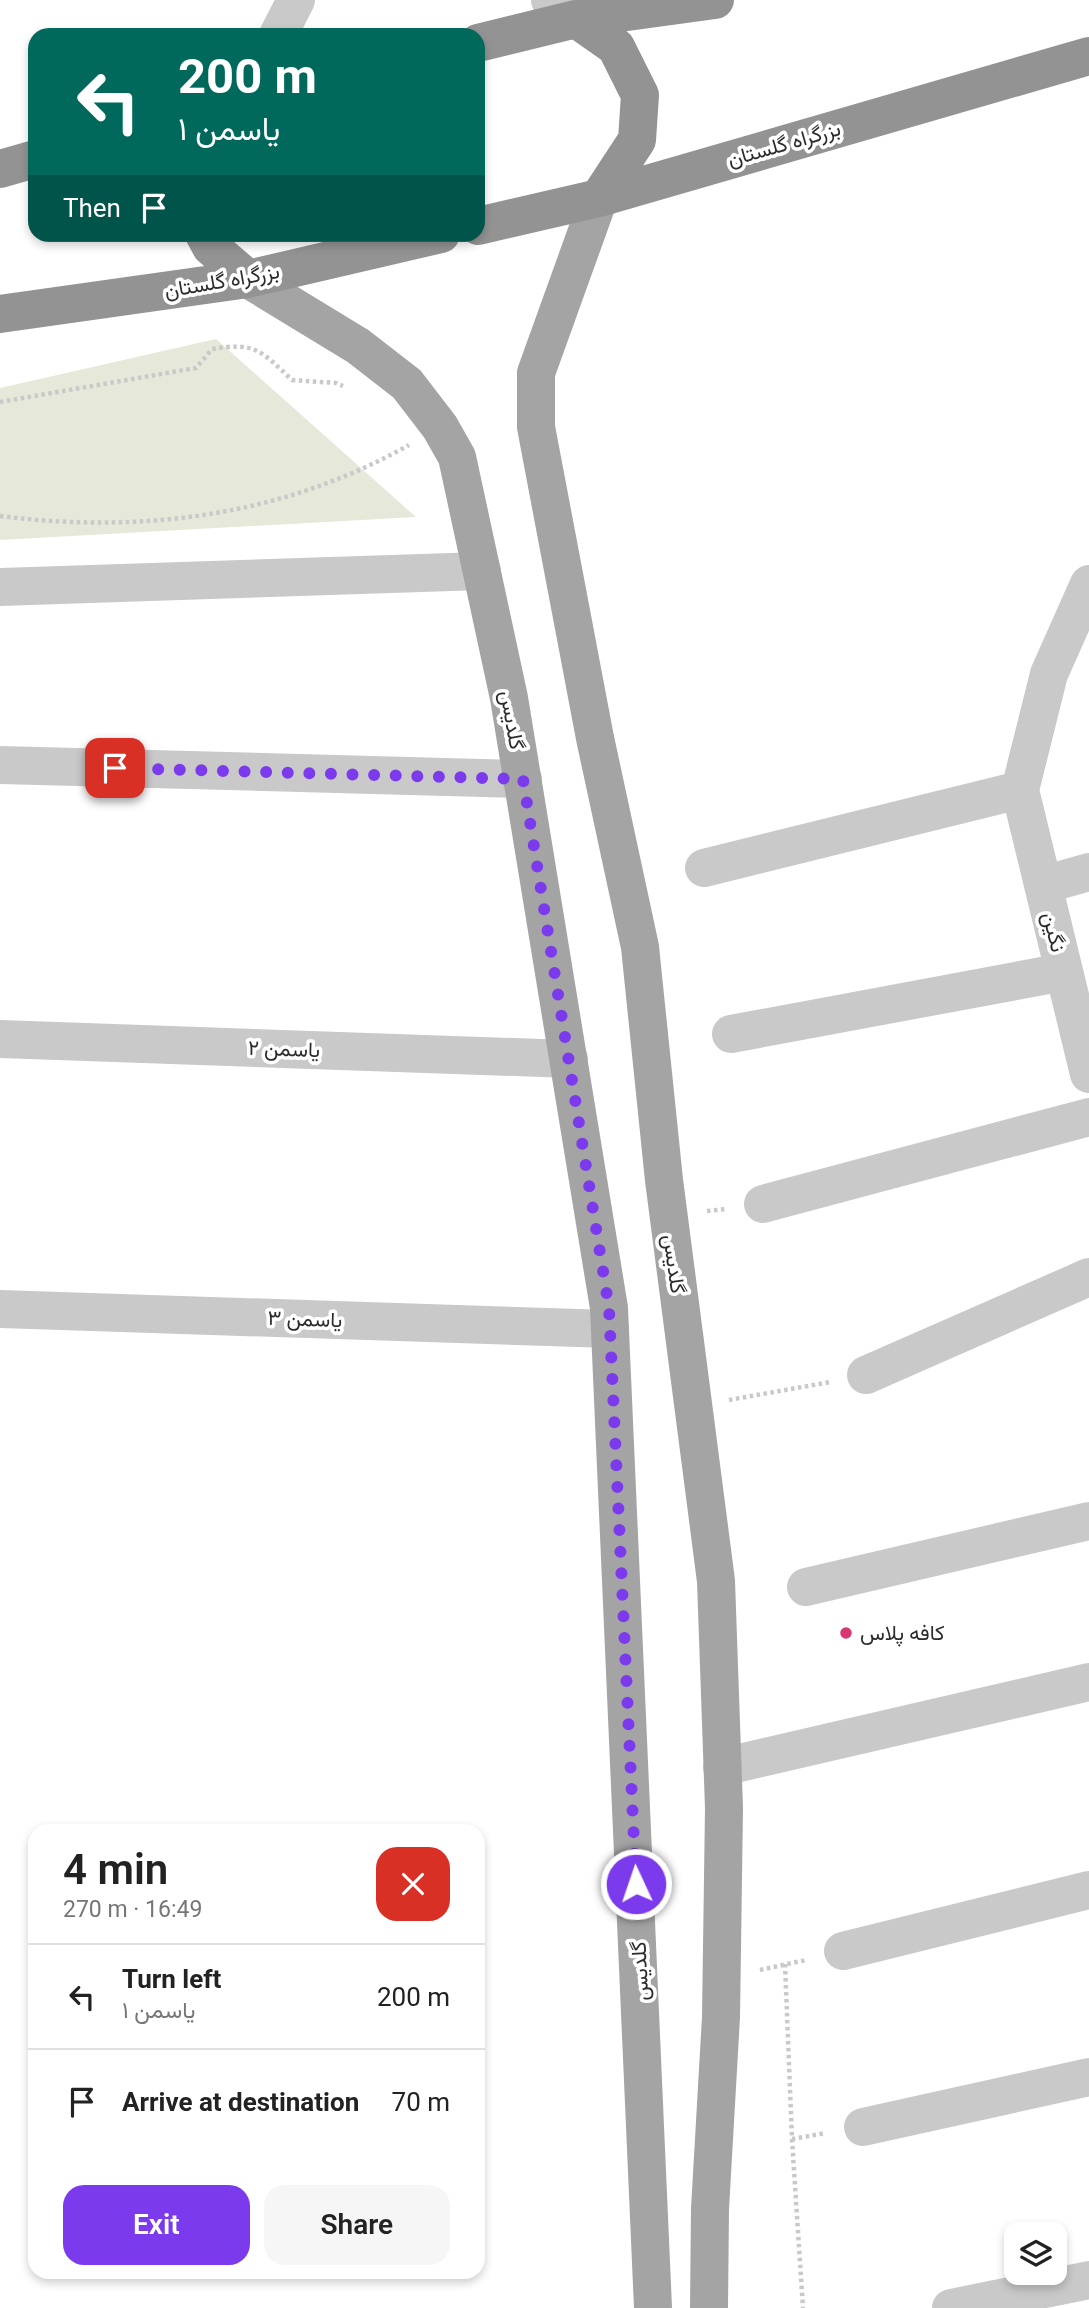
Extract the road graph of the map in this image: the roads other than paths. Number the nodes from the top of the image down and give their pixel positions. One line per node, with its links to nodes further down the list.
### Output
1 (296, 0): 4 (street)
2 (715, 0): 3 (highway)
3 (563, 10): 5 (highway); 9 (highway)
4 (282, 28)
5 (485, 40)
6 (1089, 56): 9 (highway, بزرگراه گلستان)
7 (28, 161): 8 (highway)
8 (0, 169)
9 (599, 198): 10 (highway, بزرگراه گلستان); 38 (main road, گلدیس)
10 (485, 224)
11 (208, 242): 13 (highway)
12 (407, 242): 13 (highway, بزرگراه گلستان)
13 (248, 279): 14 (highway, بزرگراه گلستان); 15 (main road, گلدیس)
14 (0, 314)
15 (482, 572): 17 (street); 19 (main road, گلدیس)
16 (1089, 584): 20 (street)
17 (0, 587)
18 (0, 765): 19 (street)
19 (523, 779): 27 (main road, گلدیس)
20 (1020, 790): 21 (street); 23 (street, نگین)
21 (704, 868)
22 (1089, 873): 23 (street)
23 (1043, 885): 24 (street, نگین)
24 (1064, 972): 25 (street); 28 (street, نگین)
25 (732, 1034)
26 (0, 1039): 27 (street, یاسمن ۲)
27 (569, 1059): 33 (main road, گلدیس)
28 (1089, 1074)
29 (1089, 1117): 30 (street)
30 (763, 1204)
31 (1089, 1277): 34 (street)
32 (0, 1309): 33 (street, یاسمن ۳)
33 (610, 1329): 44 (main road, گلدیس)
34 (866, 1375)
35 (1089, 1521): 36 (street)
36 (806, 1587)
37 (1089, 1682): 38 (street)
38 (722, 1768): 45 (main road, گلدیس)
39 (1089, 1890): 40 (street)
40 (843, 1951)
41 (1089, 2077): 42 (street)
42 (863, 2127)
43 (1089, 2280): 46 (street)
44 (653, 2308)
45 (709, 2308)
46 (951, 2308)

